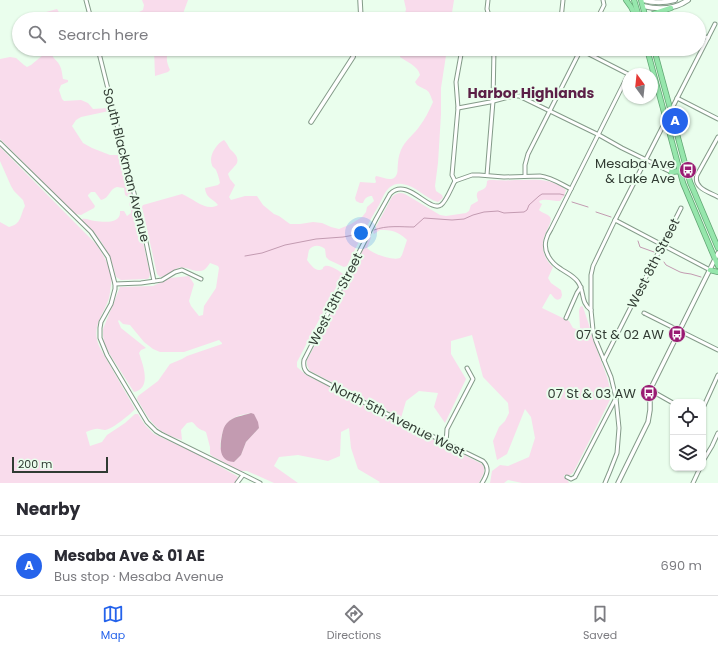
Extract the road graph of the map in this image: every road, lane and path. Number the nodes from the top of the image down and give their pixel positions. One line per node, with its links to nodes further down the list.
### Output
1 (86, 0): 13 (street)
2 (360, 0): 14 (street)
3 (488, 0): 15 (street)
4 (563, 0): 16 (street)
5 (604, 0): 17 (street)
6 (626, 0): 18 (highway)
7 (642, 0): 8 (main road); 11 (highway)
8 (674, 0)
9 (688, 0): 12 (main road)
10 (633, 1): 11 (highway); 19 (highway)
11 (643, 6): 12 (main road); 20 (highway)
12 (671, 8): 21 (highway)
13 (89, 12)
14 (361, 12)
15 (489, 12)
16 (562, 12)
17 (600, 12)
18 (634, 12)
19 (636, 12)
20 (644, 12)
21 (659, 12)
22 (715, 24): 23 (street)
23 (708, 38): 24 (street)
24 (706, 42)
25 (100, 56): 70 (street, South Blackman Avenue)
26 (353, 56): 44 (street)
27 (461, 56): 39 (street)
28 (494, 56): 38 (street)
29 (577, 56): 41 (street)
30 (593, 56): 34 (street)
31 (649, 56): 36 (highway)
32 (656, 56): 40 (highway)
33 (699, 56): 37 (street)
34 (622, 72)
35 (622, 87): 45 (street)
36 (659, 92): 42 (highway)
37 (677, 98): 40 (street); 43 (street)
38 (493, 101): 39 (street); 41 (street); 52 (street)
39 (458, 108): 54 (street)
40 (671, 109): 42 (street); 51 (highway)
41 (550, 111): 45 (street); 53 (street)
42 (666, 119): 48 (street); 49 (highway)
43 (718, 119)
44 (311, 122)
45 (598, 135): 48 (street); 56 (street)
46 (718, 137): 57 (street)
47 (0, 142): 71 (street)
48 (645, 160): 50 (street); 59 (street)
49 (680, 171): 50 (highway); 51 (highway); 55 (highway)
50 (672, 172): 55 (highway)
51 (688, 175): 60 (highway)
52 (487, 176): 53 (street); 54 (street)
53 (525, 176): 56 (street)
54 (455, 180): 79 (street, West 13th Street)
55 (683, 183): 65 (highway)
56 (571, 189): 72 (street)
57 (718, 197)
58 (681, 208): 62 (street, West 8th Street)
59 (615, 220): 62 (street); 73 (street)
60 (711, 233): 61 (highway); 63 (highway)
61 (718, 237)
62 (662, 245): 67 (street); 78 (street, West 8th Street)
63 (718, 248)
64 (718, 254): 65 (street)
65 (715, 259): 66 (highway); 67 (street)
66 (718, 266)
67 (710, 270): 68 (highway); 76 (street)
68 (718, 272)
69 (201, 279): 70 (street)
70 (154, 281): 71 (street)
71 (115, 284): 90 (street)
72 (581, 288): 73 (street); 75 (street)
73 (591, 310): 78 (street)
74 (644, 313): 76 (street)
75 (566, 318)
76 (679, 330): 77 (street); 82 (street)
77 (718, 350)
78 (604, 360): 83 (street)
79 (304, 366): 87 (street, North 5th Avenue West)
80 (467, 368): 87 (street)
81 (718, 375): 85 (street)
82 (650, 390): 84 (street); 96 (street)
83 (616, 398): 91 (street); 95 (street)
84 (670, 401)
85 (706, 401)
86 (718, 433): 88 (street)
87 (446, 443): 94 (street, North 5th Avenue West)
88 (706, 456)
89 (699, 471): 97 (street)
90 (243, 475): 92 (street); 93 (street)
91 (567, 477)
92 (237, 483)
93 (260, 483)
94 (482, 483)
95 (605, 483)
96 (618, 483)
97 (693, 483)

